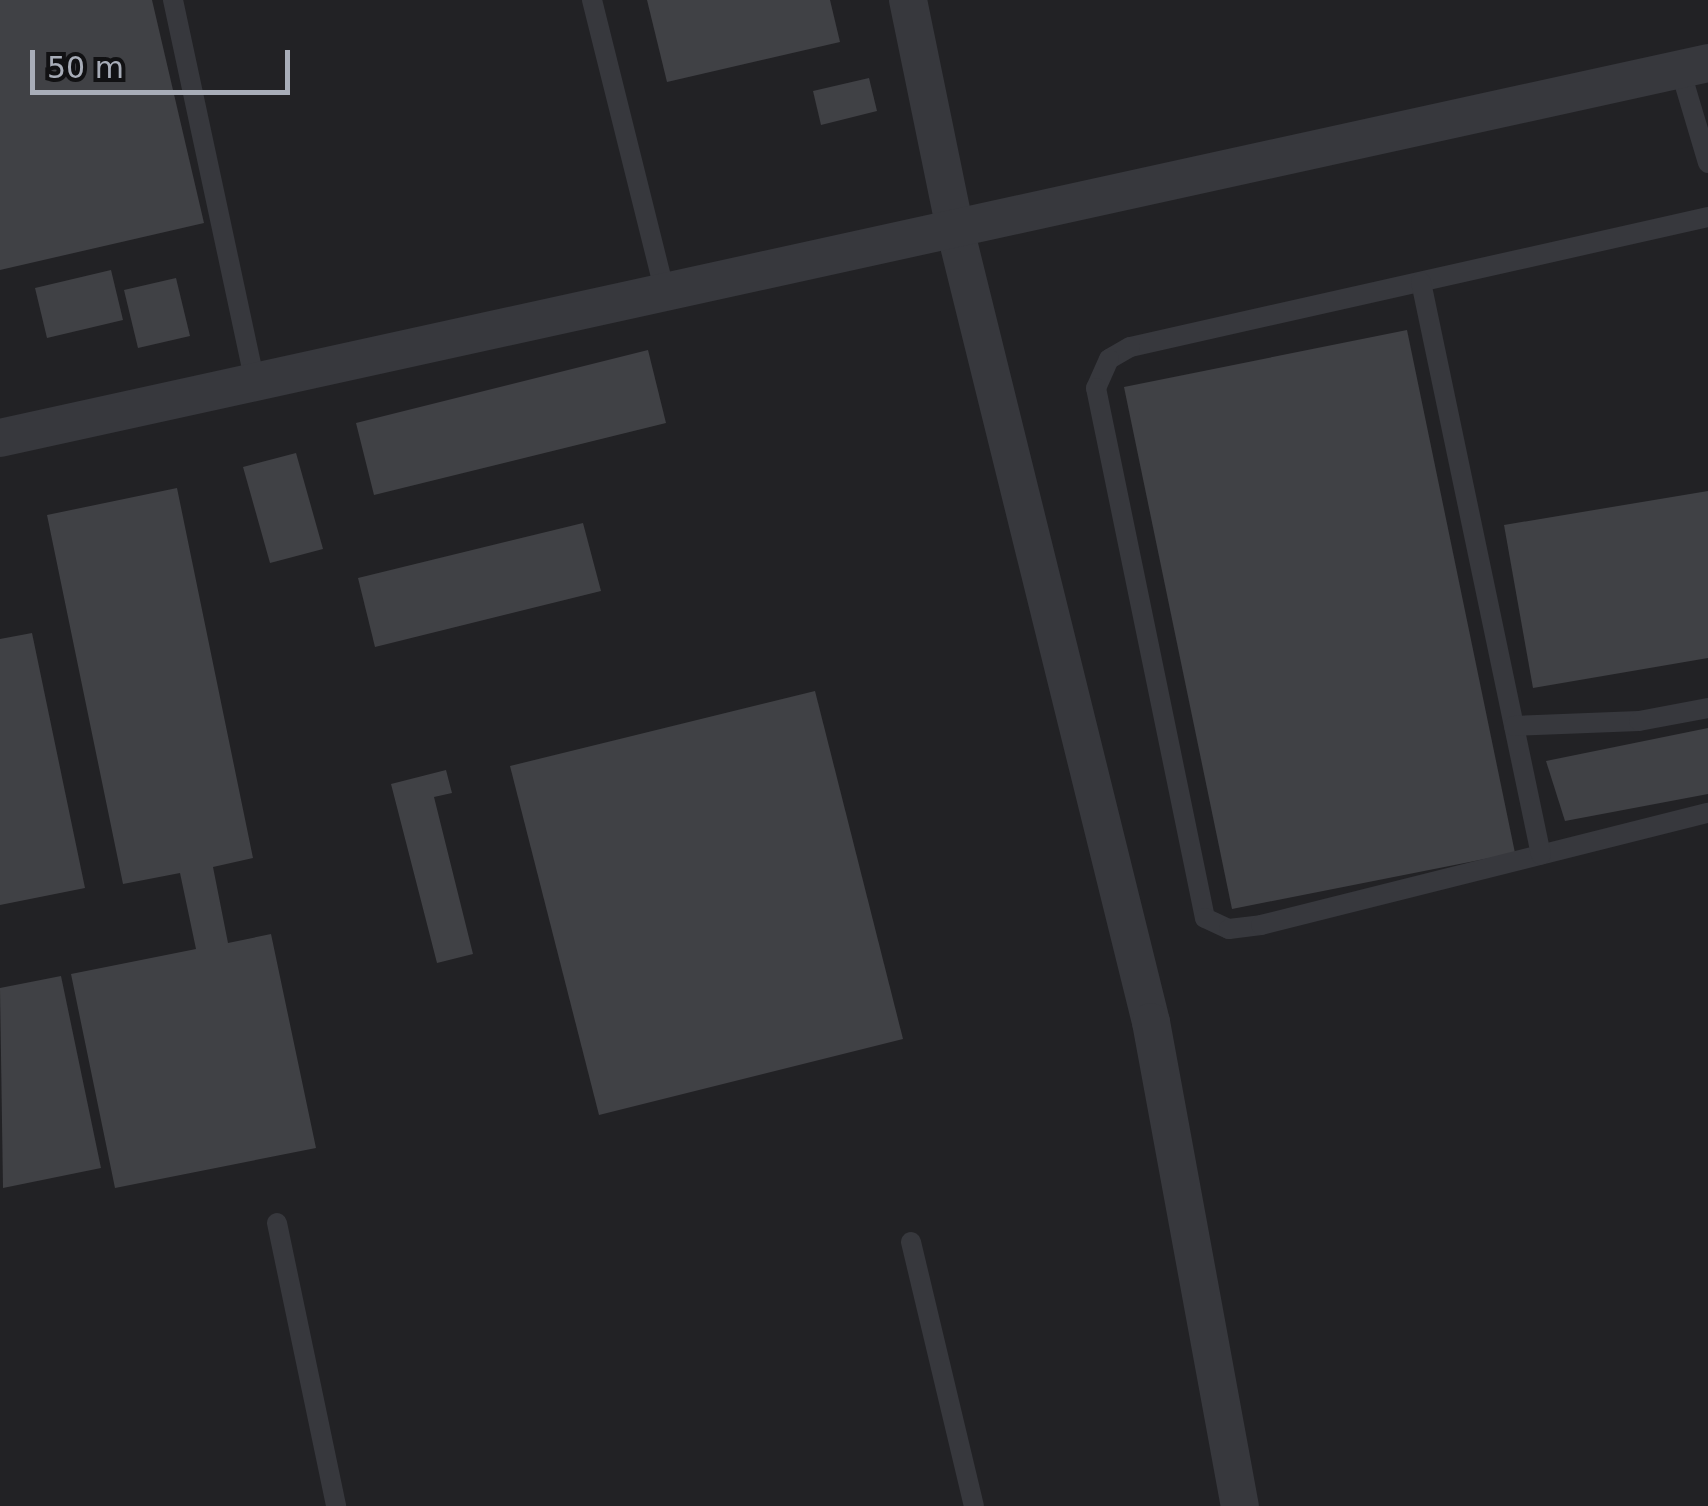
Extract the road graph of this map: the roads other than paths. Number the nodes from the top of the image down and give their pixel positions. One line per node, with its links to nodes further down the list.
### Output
1 (173, 0): 10 (lane)
2 (592, 0): 9 (lane)
3 (908, 0): 7 (street)
4 (1694, 66): 5 (lane); 7 (street)
5 (1708, 163)
6 (1708, 217): 8 (lane)
7 (955, 229): 9 (street); 20 (street)
8 (1420, 282): 13 (lane); 15 (lane)
9 (664, 292): 10 (street)
10 (255, 382): 11 (street)
11 (0, 438)
12 (1708, 708): 13 (lane)
13 (1514, 726): 15 (lane)
14 (1708, 813): 15 (lane)
15 (1541, 855)
16 (277, 1223): 18 (lane)
17 (911, 1242): 19 (lane)
18 (336, 1506)
19 (974, 1506)
20 (1240, 1506)

